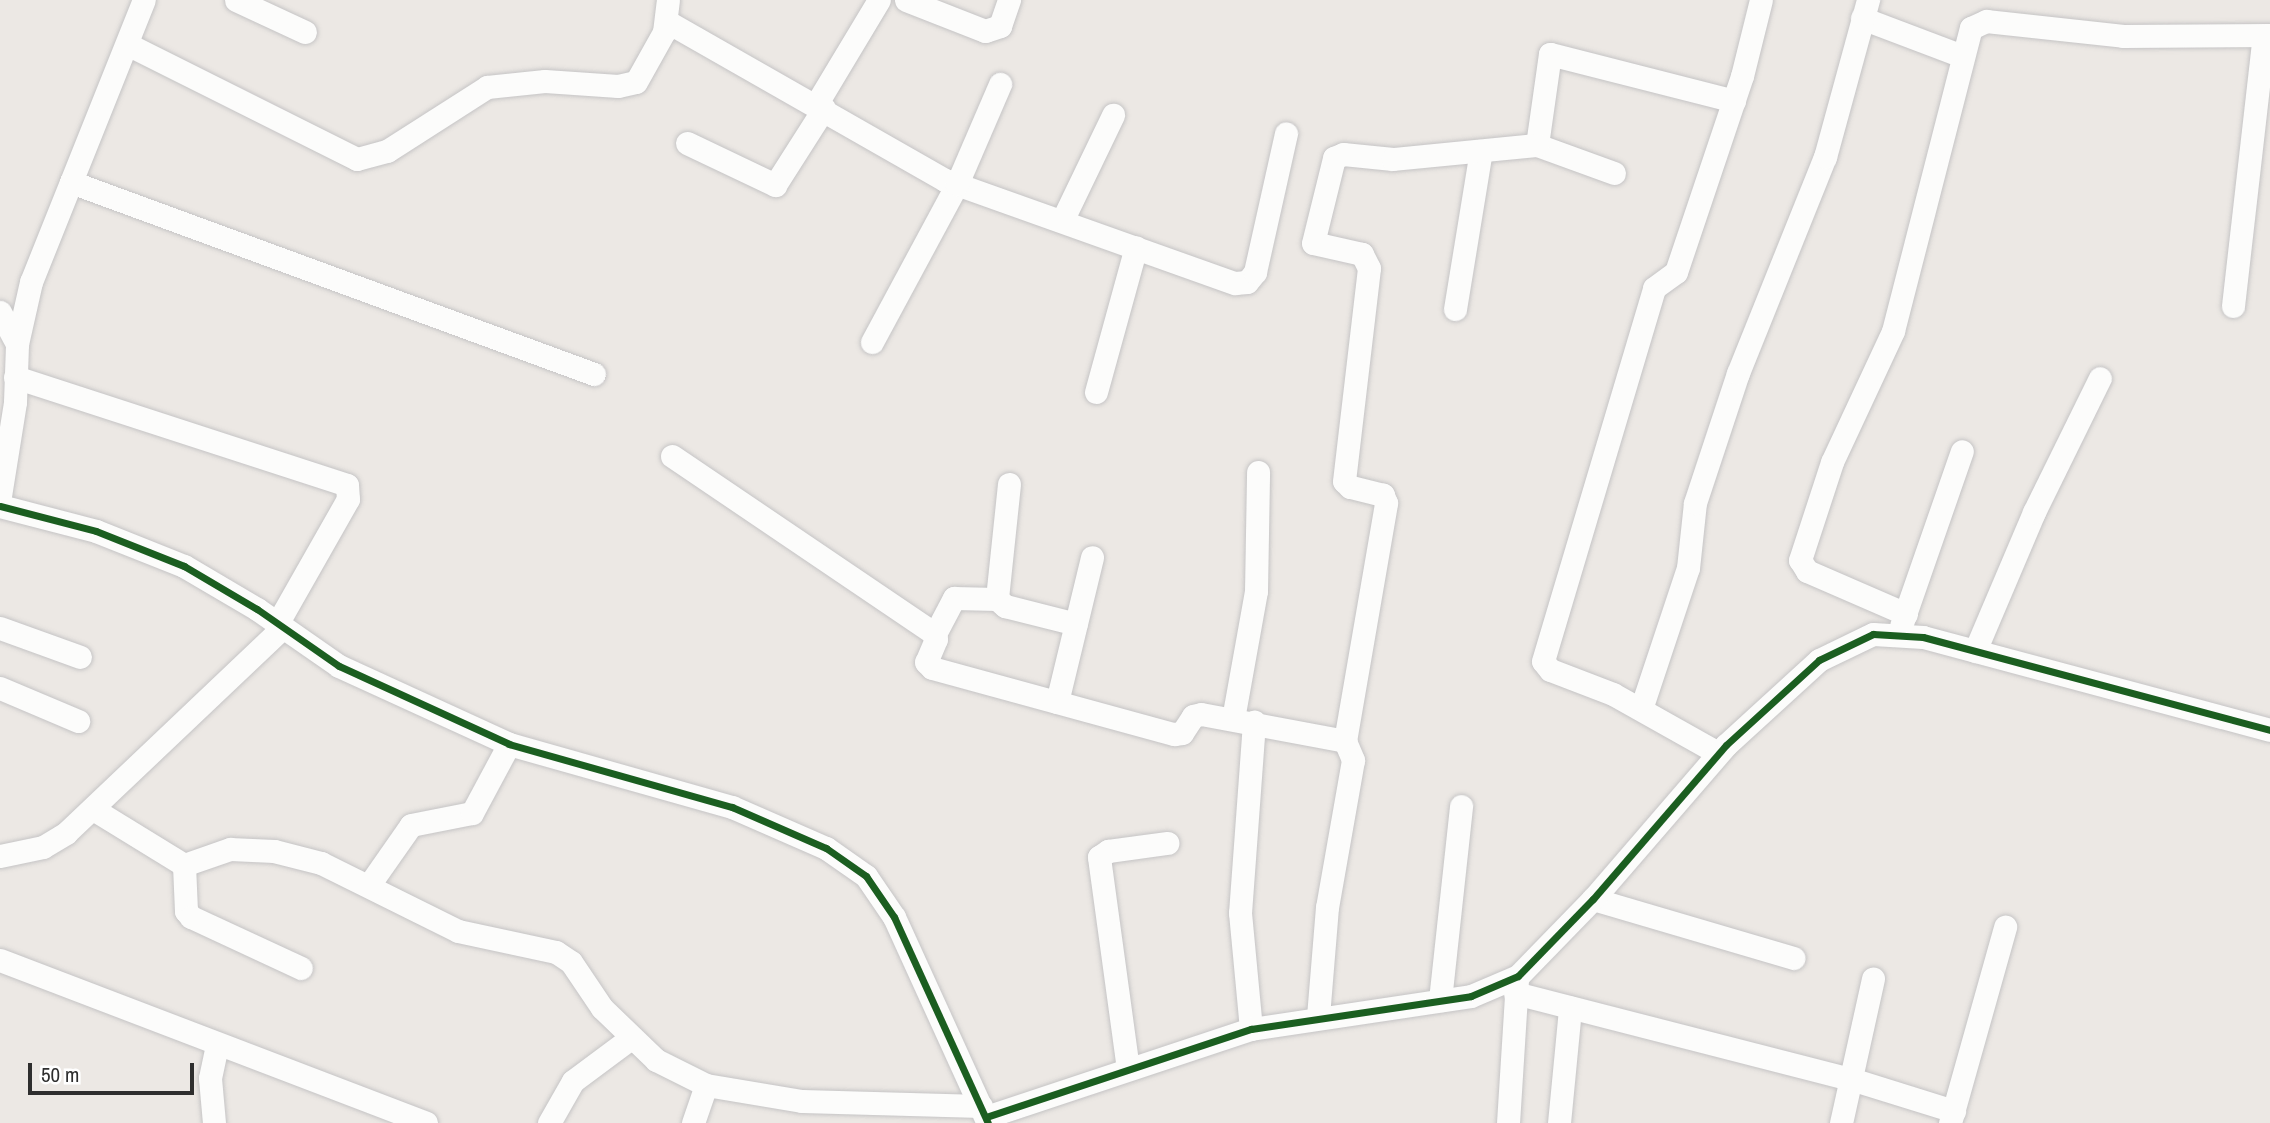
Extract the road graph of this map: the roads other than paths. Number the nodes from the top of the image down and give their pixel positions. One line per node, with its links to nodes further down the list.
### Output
1 (144, 0): 11 (street)
2 (236, 0): 9 (street)
3 (879, 0): 15 (street)
4 (906, 0): 5 (street)
5 (1009, 0)
6 (1761, 0): 14 (street)
7 (1865, 9): 12 (street); 52 (street)
8 (667, 11): 11 (street); 15 (street)
9 (305, 32)
10 (2267, 35): 12 (street); 26 (street)
11 (127, 44): 22 (street)
12 (1962, 56): 43 (street)
13 (1000, 84): 23 (street)
14 (1734, 101): 19 (street); 52 (street)
15 (820, 106): 18 (street); 23 (street)
16 (1113, 115): 24 (street)
17 (1286, 133): 25 (street)
18 (687, 143)
19 (1537, 145): 20 (street); 21 (street)
20 (1481, 151): 27 (street); 56 (street)
21 (1614, 173)
22 (71, 182): 30 (street); 31 (street)
23 (957, 184): 24 (street); 29 (street)
24 (1062, 221): 25 (street)
25 (1136, 247): 34 (street)
26 (2233, 306)
27 (1455, 309)
28 (0, 312): 30 (street)
29 (872, 342)
30 (17, 344): 32 (street)
31 (594, 374)
32 (15, 377): 39 (street); 45 (street)
33 (2100, 378): 48 (street)
34 (1096, 392)
35 (1962, 450): 43 (street)
36 (672, 456): 47 (street)
37 (1258, 472): 54 (street)
38 (1009, 484): 42 (street)
39 (0, 496)
40 (0, 506): 45 (street)
41 (1092, 557): 44 (street)
42 (997, 600): 44 (street); 47 (street)
43 (1902, 623): 48 (street); 58 (street)
44 (1076, 624): 51 (street)
45 (279, 626): 57 (street); 60 (street)
46 (0, 628): 49 (street)
47 (935, 634): 51 (street)
48 (1975, 651): 55 (street)
49 (80, 657)
50 (0, 688): 53 (street)
51 (1056, 702): 54 (street)
52 (1641, 709): 58 (street)
53 (78, 721)
54 (1244, 721): 56 (street); 75 (street)
55 (2270, 730)
56 (1345, 741): 74 (street)
57 (509, 744): 64 (street); 81 (street)
58 (1718, 753): 65 (street)
59 (1461, 806): 72 (street)
60 (93, 809): 62 (street); 63 (street)
61 (1167, 843): 78 (street)
62 (0, 856)
63 (184, 866): 64 (street); 69 (street)
64 (369, 885): 76 (street)
65 (1593, 899): 67 (street); 71 (street)
66 (2006, 927): 82 (street)
67 (1794, 958)
68 (0, 960): 77 (street)
69 (301, 968)
70 (1873, 979): 79 (street)
71 (1517, 985): 72 (street); 73 (street); 87 (street)
72 (1440, 1000): 74 (street)
73 (1570, 1008): 79 (street); 88 (street)
74 (1318, 1017): 75 (street)
75 (1251, 1029): 78 (street)
76 (631, 1038): 80 (street); 85 (street)
77 (217, 1044): 83 (street); 84 (street)
78 (1128, 1069): 81 (street)
79 (1851, 1079): 82 (street); 89 (street)
80 (706, 1085): 81 (street); 86 (street)
81 (985, 1115)
82 (1952, 1117)
83 (214, 1123)
84 (426, 1123)
85 (549, 1123)
86 (693, 1123)
87 (1508, 1123)
88 (1559, 1123)
89 (1841, 1123)

